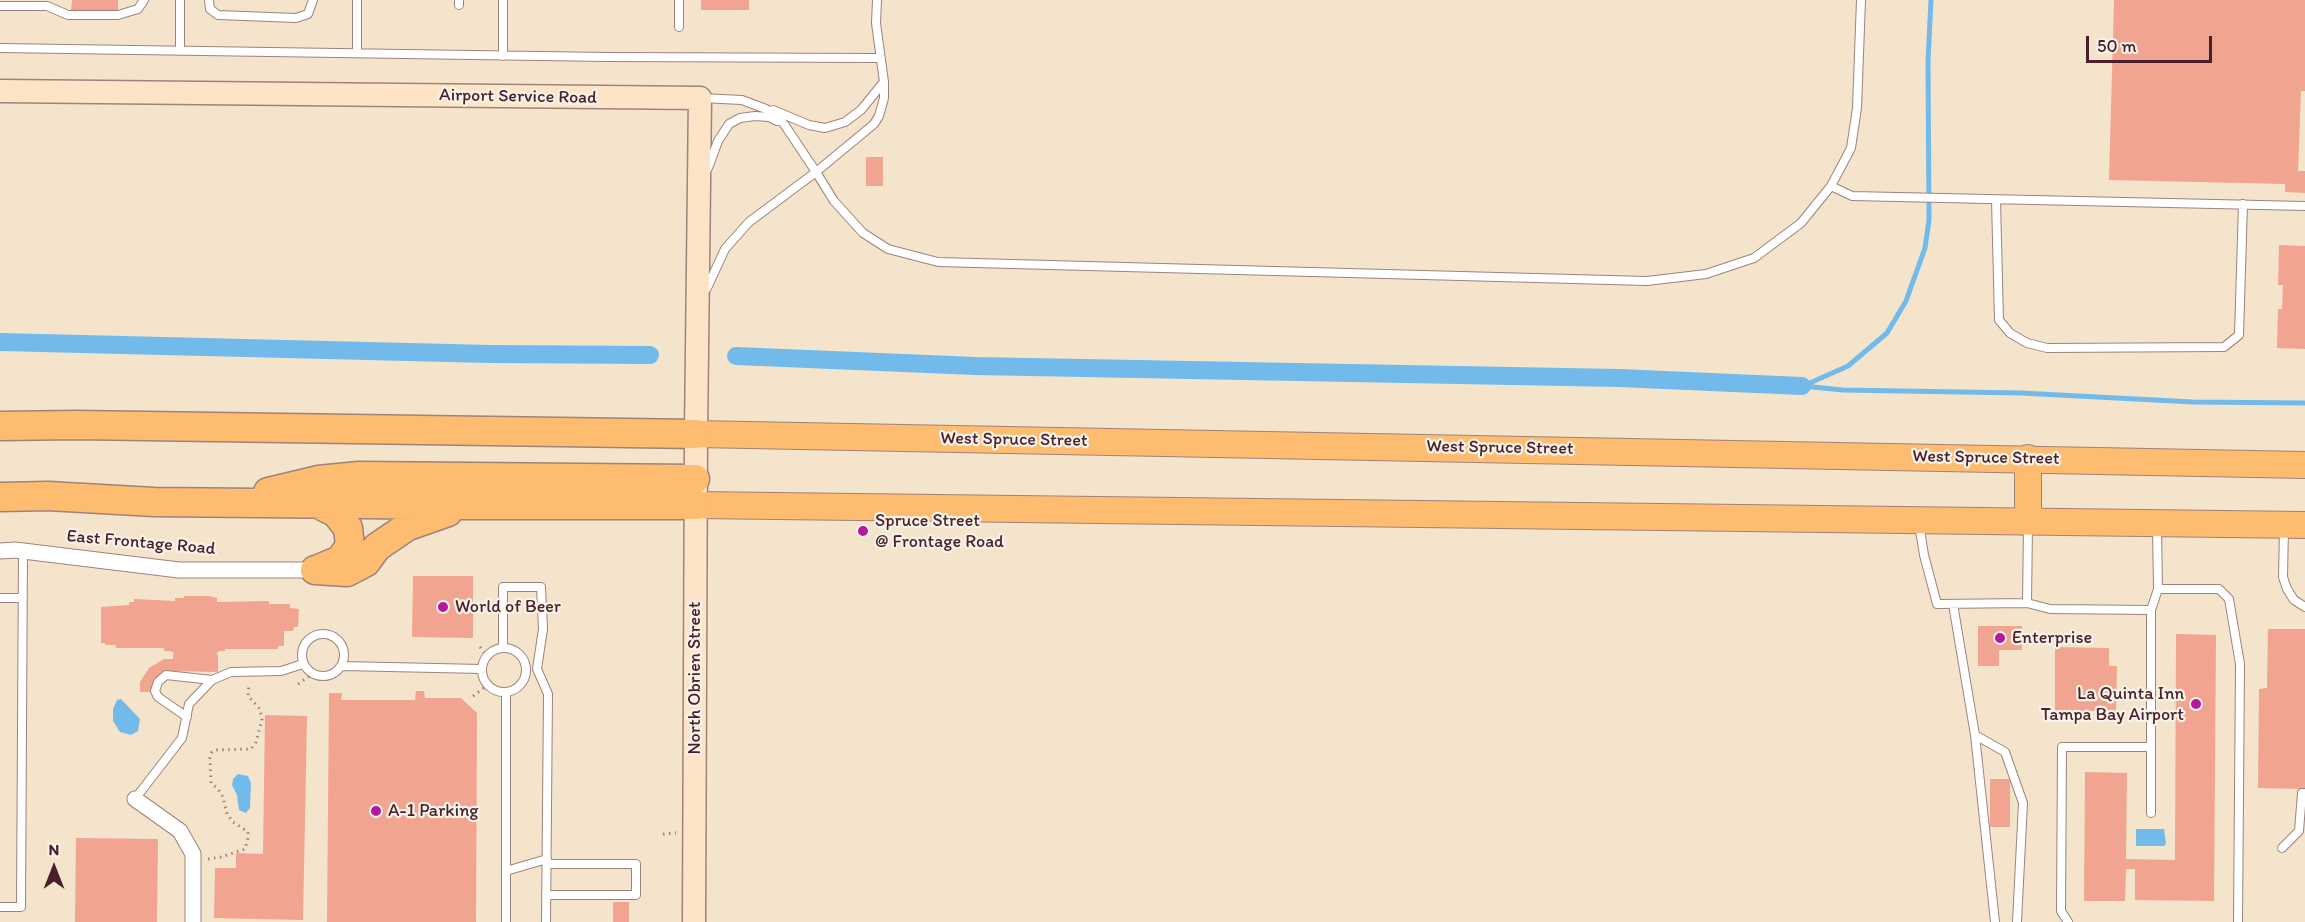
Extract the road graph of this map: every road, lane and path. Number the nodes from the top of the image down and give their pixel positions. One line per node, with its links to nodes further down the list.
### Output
1 (144, 0): 10 (lane)
2 (180, 0): 13 (lane)
3 (209, 0): 4 (lane)
4 (313, 0)
5 (357, 0): 14 (lane)
6 (503, 0): 15 (lane)
7 (679, 0): 11 (lane)
8 (876, 0): 16 (lane)
9 (1861, 0): 23 (lane)
10 (0, 6)
11 (680, 27)
12 (0, 48): 13 (lane)
13 (180, 50): 14 (lane)
14 (357, 53): 15 (lane)
15 (503, 56): 16 (lane)
16 (880, 58): 17 (lane)
17 (884, 82): 20 (lane); 22 (lane)
18 (0, 91): 19 (street, Airport Service Road)
19 (700, 98): 20 (lane); 24 (street)
20 (754, 104): 21 (lane)
21 (788, 129): 22 (lane); 24 (lane)
22 (816, 172): 23 (lane); 28 (lane)
23 (1831, 186): 25 (lane)
24 (699, 195): 28 (street)
25 (1996, 200): 26 (lane); 26 (lane)
26 (2243, 204): 27 (lane)
27 (2305, 206)
28 (697, 316): 32 (street)
29 (0, 419): 30 (highway)
30 (77, 425): 31 (highway); 32 (highway)
31 (0, 426)
32 (696, 434): 33 (main road, West Spruce Street); 35 (street, North Obrien Street)
33 (2028, 458): 34 (main road, West Spruce Street); 43 (main road)
34 (2305, 465)
35 (696, 492): 38 (highway); 40 (highway); 42 (main road); 88 (street, North Obrien Street)
36 (0, 497): 37 (highway)
37 (154, 502): 38 (highway); 41 (highway)
38 (207, 502): 39 (highway)
39 (316, 503): 40 (highway); 48 (highway)
40 (467, 505): 48 (highway)
41 (0, 517)
42 (1919, 519): 43 (main road); 53 (lane)
43 (2028, 521): 44 (main road); 52 (lane)
44 (2157, 522): 45 (main road); 49 (lane)
45 (2294, 524): 54 (lane)
46 (0, 551): 47 (street, East Frontage Road)
47 (23, 551): 48 (street, East Frontage Road); 51 (lane)
48 (315, 570)
49 (2158, 589): 55 (lane); 92 (lane)
50 (0, 598): 51 (lane)
51 (21, 598): 84 (lane)
52 (2027, 603): 53 (lane); 55 (lane)
53 (1953, 604): 72 (lane)
54 (2305, 607)
55 (2151, 610): 73 (lane)
56 (480, 647): 58 (path)
57 (503, 648): 58 (lane); 62 (lane); 63 (lane)
58 (487, 656): 61 (lane)
59 (303, 664): 60 (lane); 64 (lane); 65 (lane)
60 (342, 666): 61 (lane); 64 (lane)
61 (482, 669): 68 (lane)
62 (526, 669): 63 (lane); 69 (lane)
63 (537, 669): 81 (lane)
64 (312, 674): 67 (path)
65 (212, 680): 71 (lane); 71 (lane)
66 (249, 682): 80 (path)
67 (298, 684)
68 (488, 685): 69 (lane); 70 (path)
69 (506, 692): 82 (lane)
70 (473, 696)
71 (187, 717): 75 (lane)
72 (1975, 735): 89 (lane); 90 (lane)
73 (2151, 747): 76 (lane); 91 (lane)
74 (2303, 793): 79 (lane)
75 (135, 799): 85 (street)
76 (2151, 813)
77 (678, 832): 78 (path)
78 (663, 834)
79 (2282, 848)
80 (204, 859)
81 (547, 862): 82 (lane); 83 (lane); 83 (lane)
82 (506, 871): 86 (lane)
83 (546, 895): 87 (lane)
84 (0, 907)
85 (193, 922)
86 (506, 922)
87 (546, 922)
88 (694, 922)
89 (1995, 922)
90 (2017, 922)
91 (2067, 922)
92 (2238, 922)

